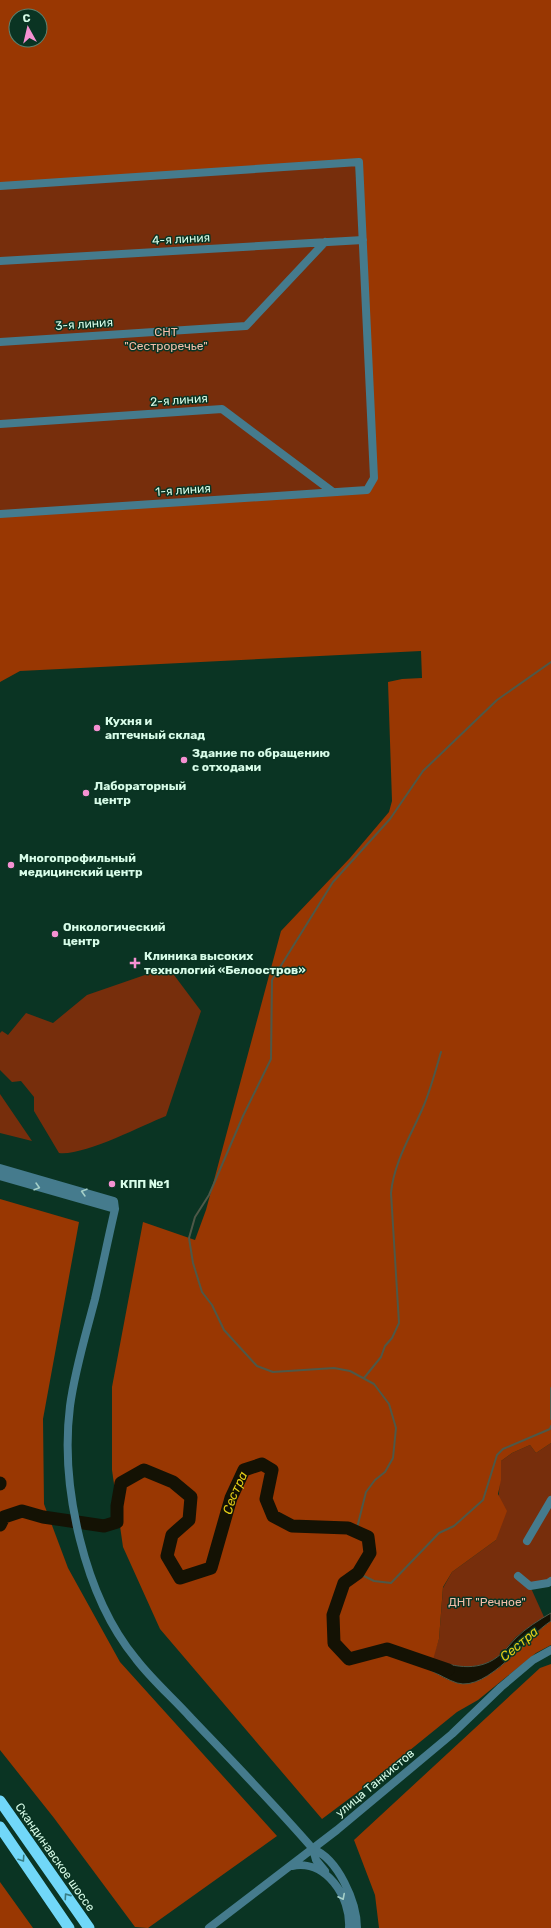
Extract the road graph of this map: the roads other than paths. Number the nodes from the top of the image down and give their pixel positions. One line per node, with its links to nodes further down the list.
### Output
1 (0, 186): 2 (street)
2 (363, 240): 3 (street, 4-я линия); 7 (street, 1-я линия)
3 (325, 242): 4 (street, 4-я линия); 5 (street, 3-я линия)
4 (0, 261)
5 (0, 342)
6 (0, 424): 7 (street, 2-я линия)
7 (333, 492): 8 (street, 1-я линия)
8 (0, 514)
9 (0, 1168): 11 (street, one-way to 9)
10 (0, 1176): 11 (street, one-way to 11)
11 (115, 1209): 20 (street)
12 (551, 1500): 13 (street)
13 (526, 1540)
14 (518, 1576): 15 (street)
15 (551, 1581)
16 (551, 1650): 19 (street, улица Танкистов)
17 (0, 1802): 25 (highway, Скандинавское шоссе, one-way to 17)
18 (0, 1826): 24 (highway, one-way to 24)
19 (329, 1836): 20 (street, улица Танкистов); 21 (street)
20 (313, 1849): 21 (street); 22 (street, улица Танкистов); 23 (street)
21 (327, 1859): 28 (street)
22 (290, 1867): 23 (street); 26 (street, улица Танкистов)
23 (328, 1876): 27 (street, one-way to 27)
24 (69, 1928)
25 (89, 1928)
26 (208, 1928)
27 (348, 1928)
28 (357, 1928)

